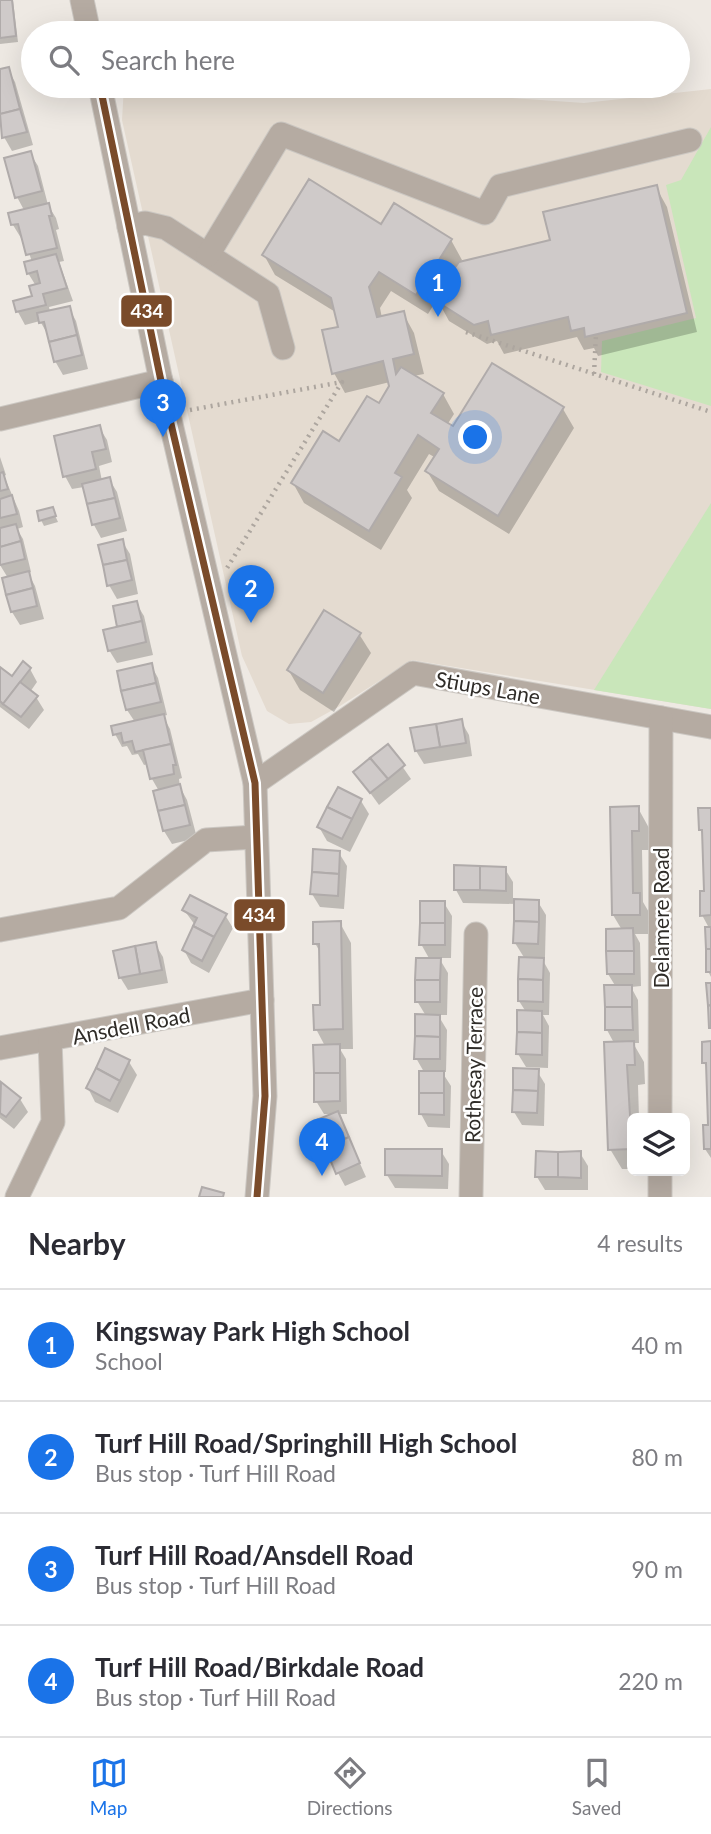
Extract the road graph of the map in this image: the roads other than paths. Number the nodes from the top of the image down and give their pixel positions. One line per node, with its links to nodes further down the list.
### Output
1 (82, 0): 2 (street)
2 (86, 21)
3 (102, 98): 5 (street)
4 (690, 140): 6 (street)
5 (129, 227): 6 (street); 8 (street)
6 (208, 255): 7 (street)
7 (283, 348)
8 (161, 381): 9 (street); 12 (street)
9 (0, 419)
10 (661, 718): 11 (street, Stiups Lane); 12 (street, Stiups Lane); 19 (street, Delamere Road)
11 (711, 727)
12 (255, 783): 13 (street)
13 (256, 837): 14 (street); 16 (street)
14 (0, 930)
15 (476, 934): 23 (street, Rothesay Terrace)
16 (262, 1000): 17 (street, Ansdell Road); 22 (street)
17 (50, 1040): 18 (street, Ansdell Road); 21 (street)
18 (0, 1048)
19 (660, 1113)
20 (660, 1176): 24 (street)
21 (17, 1197)
22 (257, 1197)
23 (471, 1197)
24 (660, 1197)

